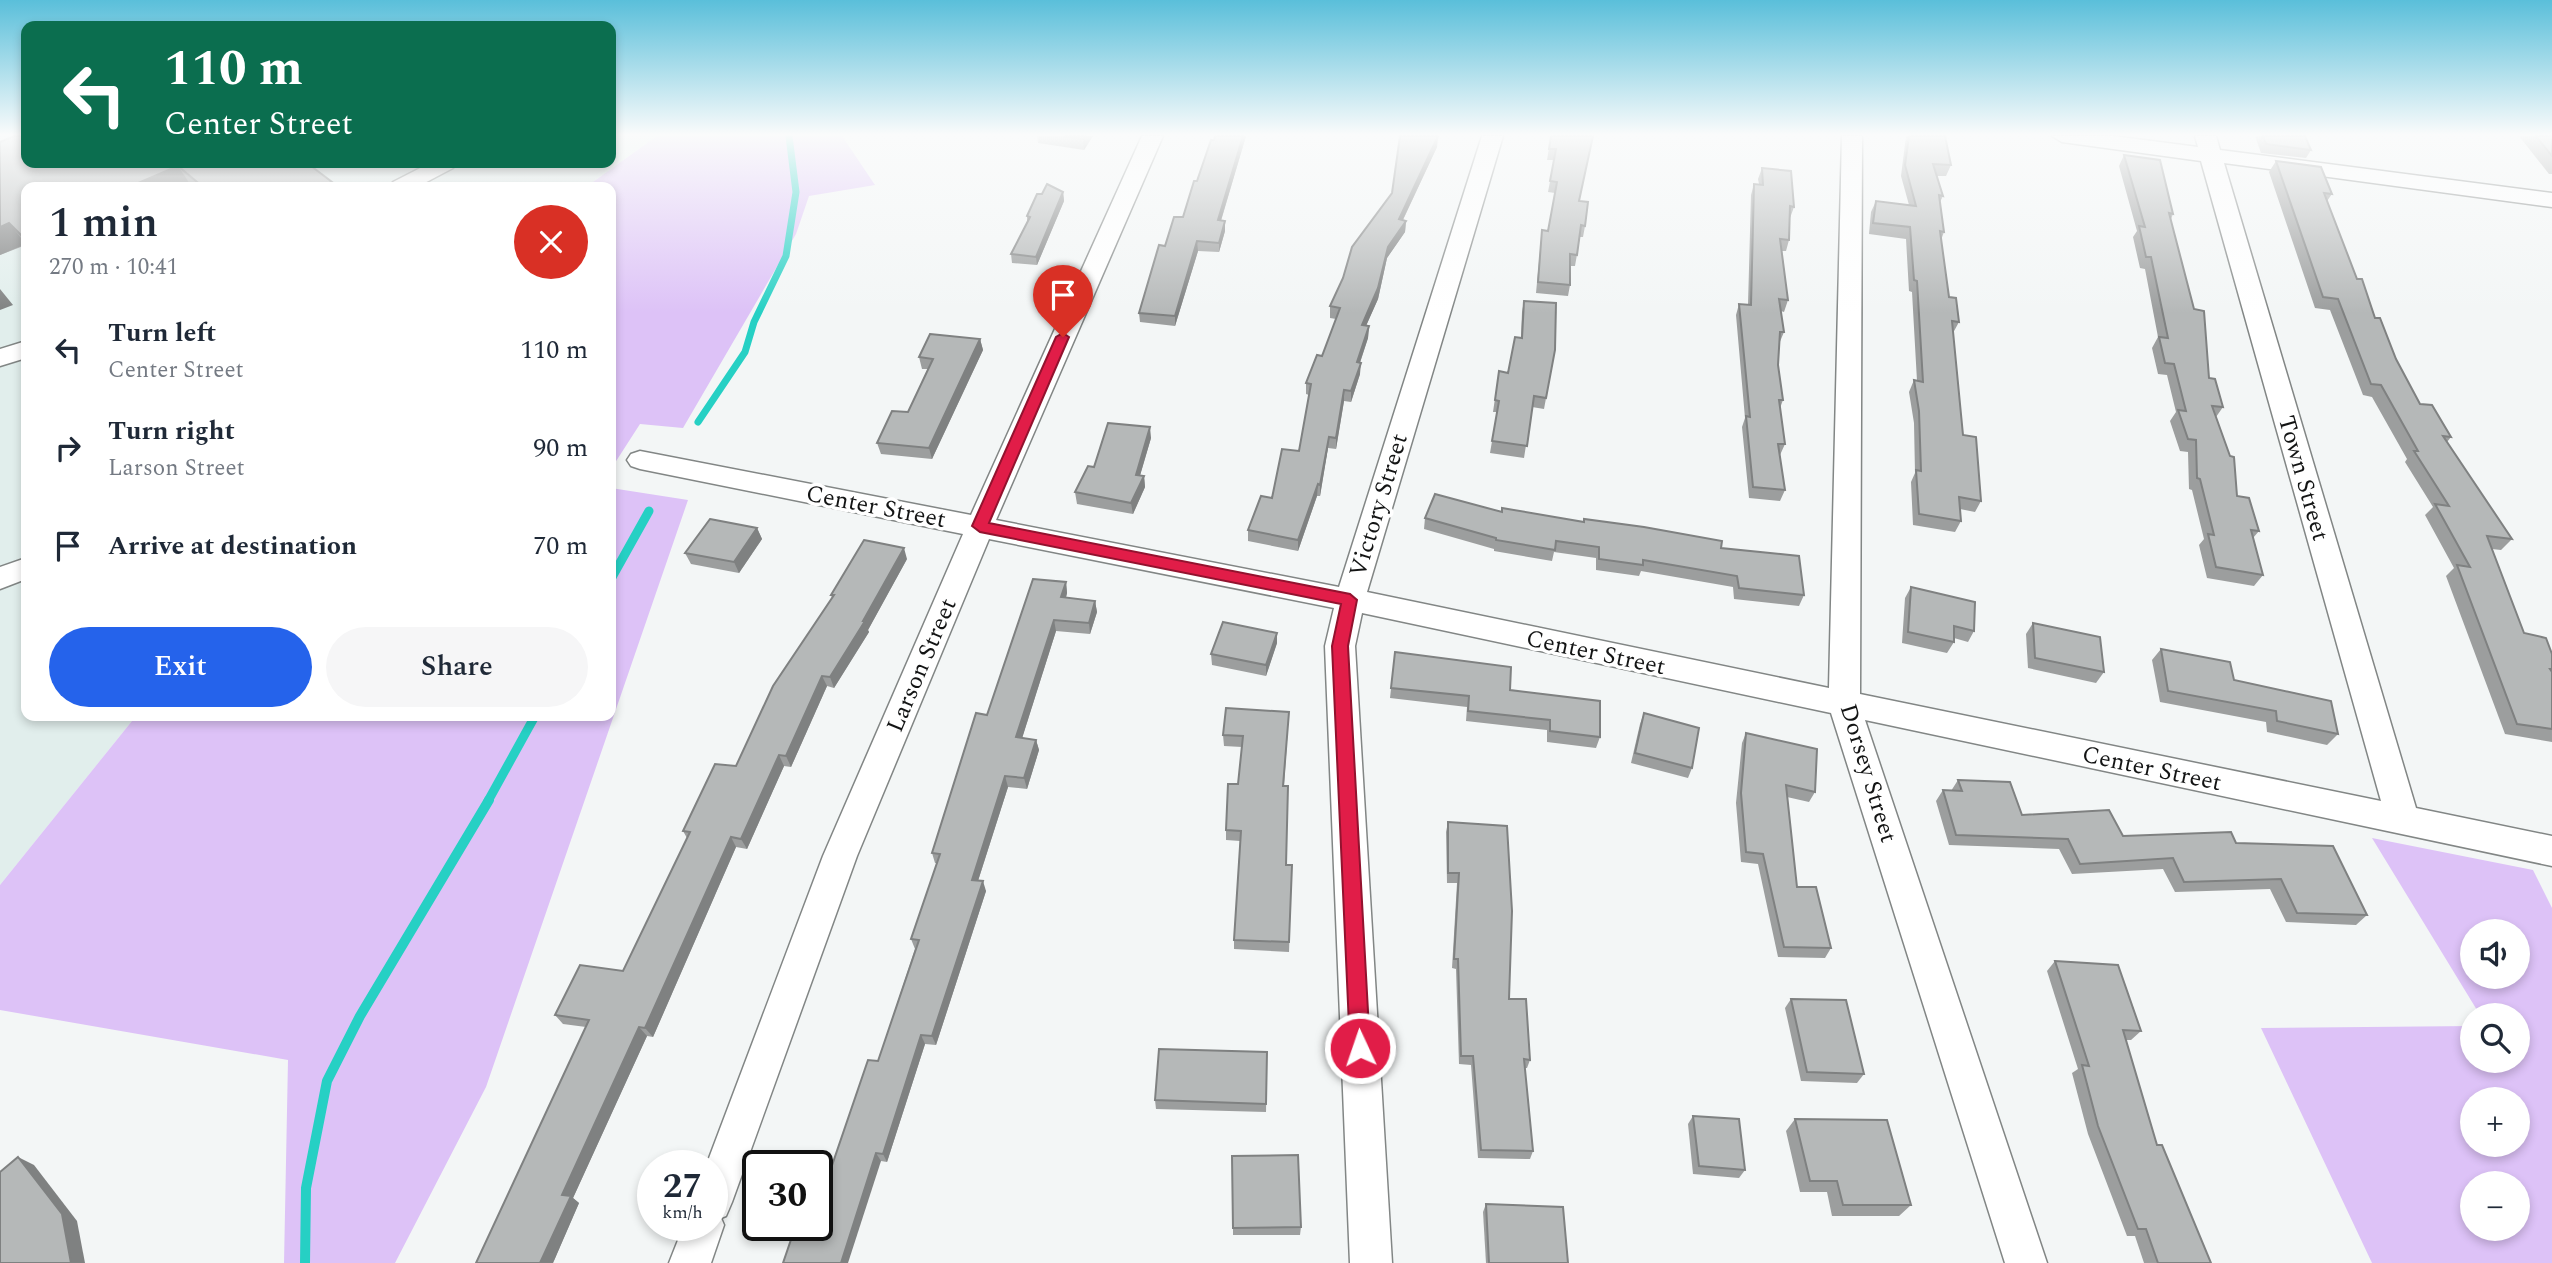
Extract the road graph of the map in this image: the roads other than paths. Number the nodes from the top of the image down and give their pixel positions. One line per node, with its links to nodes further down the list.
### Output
1 (1127, 195): 10 (street, Larson Street)
2 (1475, 195): 13 (street, Victory Street)
3 (1851, 195): 14 (street, Dorsey Street)
4 (2222, 195): 15 (street, Town Street)
5 (2520, 195): 6 (street)
6 (2552, 200)
7 (21, 351): 8 (street)
8 (0, 358)
9 (640, 460): 10 (street, Center Street)
10 (980, 526): 13 (street, Center Street); 17 (street, Larson Street)
11 (21, 570): 12 (street)
12 (0, 578)
13 (1350, 600): 14 (street, Center Street); 20 (street, Victory Street)
14 (1844, 705): 15 (street, Center Street); 21 (street, Dorsey Street)
15 (2403, 820): 16 (street, Center Street)
16 (2552, 851)
17 (728, 1159)
18 (698, 1241): 19 (street)
19 (690, 1263)
20 (1371, 1263)
21 (2026, 1263)

